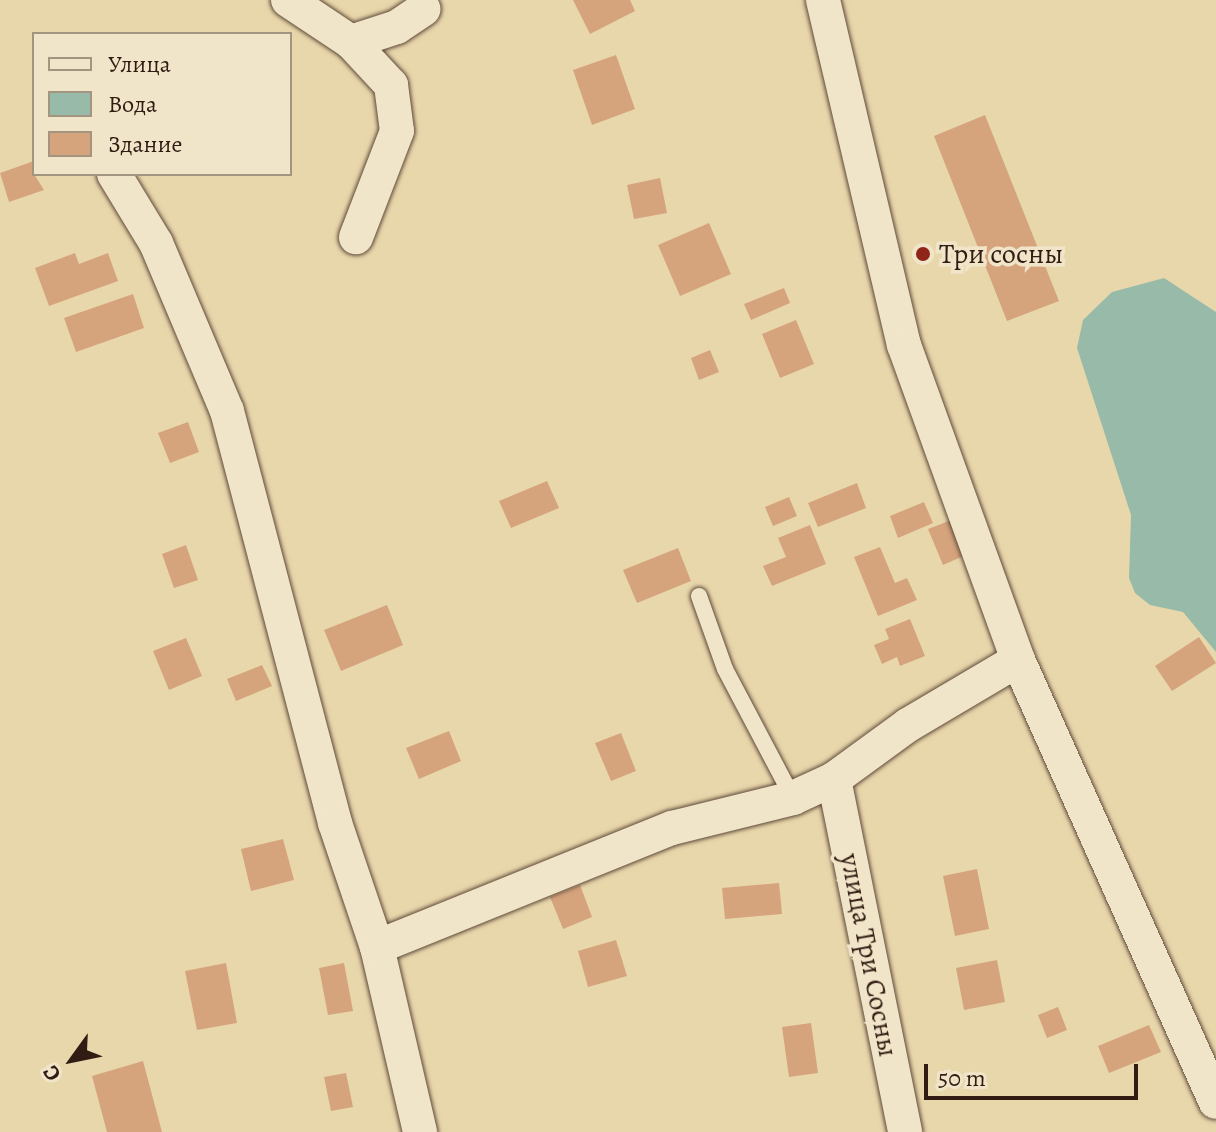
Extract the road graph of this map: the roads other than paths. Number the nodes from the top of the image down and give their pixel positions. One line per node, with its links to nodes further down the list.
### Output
1 (288, 0): 4 (street)
2 (823, 0): 8 (street)
3 (424, 9): 4 (street)
4 (351, 42): 6 (street)
5 (115, 176): 11 (street)
6 (356, 237)
7 (699, 596): 10 (lane)
8 (1018, 660): 9 (street); 12 (street)
9 (834, 779): 10 (street); 14 (street, улица Три Сосны)
10 (793, 798): 11 (street)
11 (377, 947): 13 (street)
12 (1216, 1102)
13 (420, 1132)
14 (905, 1132)

